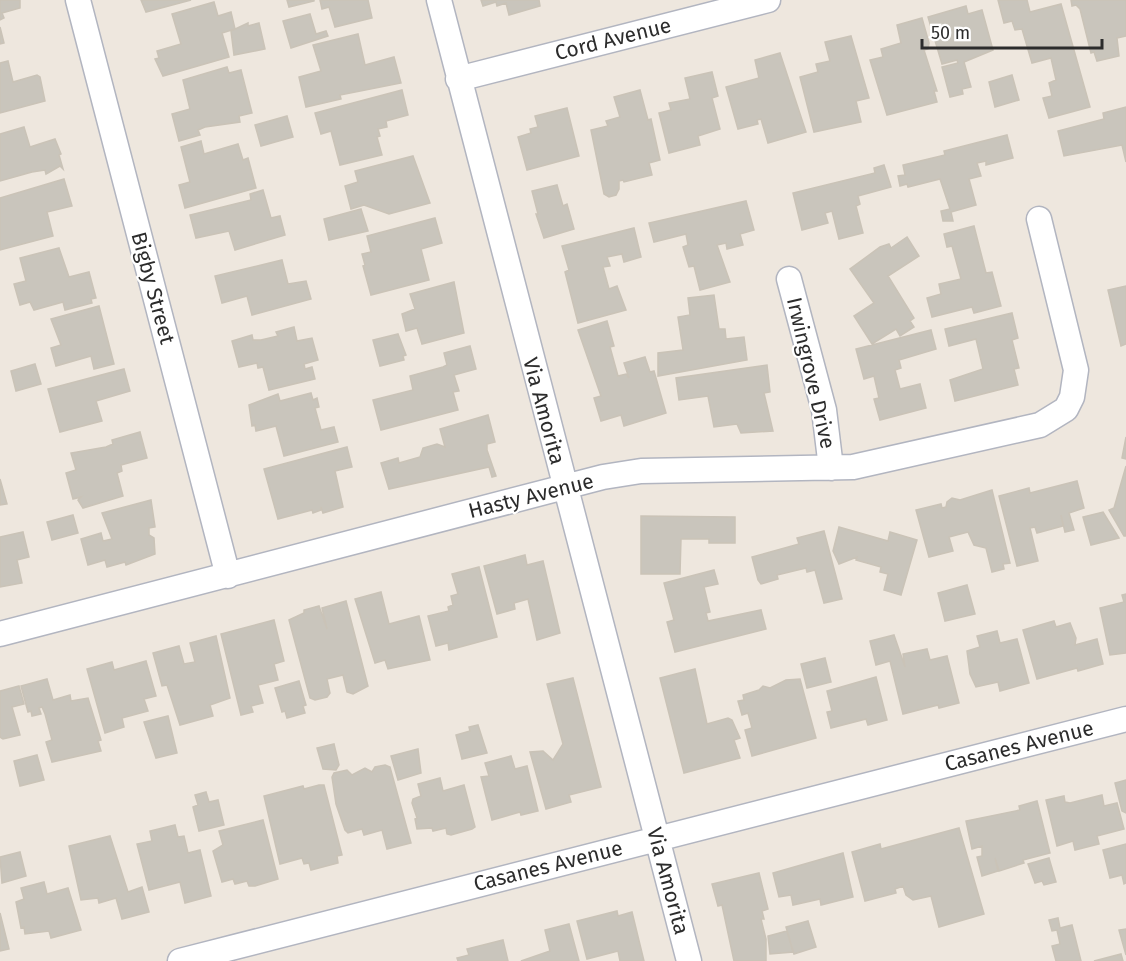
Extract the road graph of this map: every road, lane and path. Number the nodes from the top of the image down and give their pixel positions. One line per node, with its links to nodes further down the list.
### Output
1 (78, 0): 9 (street, Bigby Street)
2 (439, 0): 4 (street, Via Amorita)
3 (768, 0): 4 (street, Cord Avenue)
4 (458, 79): 8 (street, Via Amorita)
5 (1039, 219): 7 (street, Hasty Avenue)
6 (789, 279): 7 (street, Irwingrove Drive)
7 (831, 468): 8 (street, Hasty Avenue)
8 (564, 487): 9 (street, Hasty Avenue); 12 (street, Via Amorita)
9 (228, 576): 10 (street, Hasty Avenue)
10 (0, 634)
11 (1126, 719): 12 (street, Casanes Avenue)
12 (656, 838): 13 (street, Casanes Avenue); 14 (street, Via Amorita)
13 (180, 961)
14 (689, 961)

